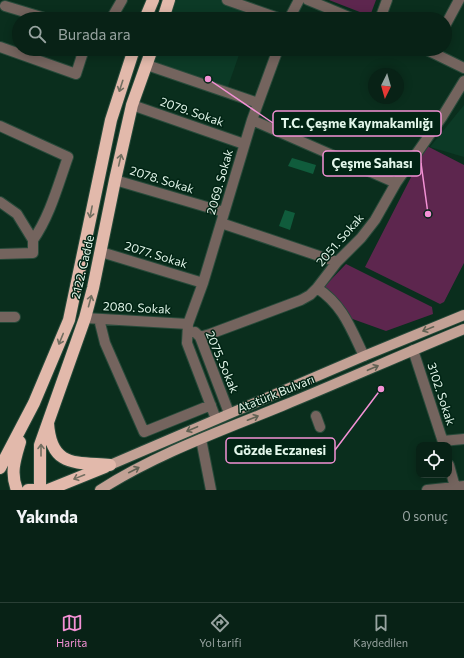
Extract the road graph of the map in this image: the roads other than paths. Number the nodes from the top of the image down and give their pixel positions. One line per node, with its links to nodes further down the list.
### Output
1 (122, 0): 11 (street)
2 (153, 0): 12 (highway)
3 (169, 0): 13 (highway)
4 (227, 0): 14 (street)
5 (299, 0): 15 (street)
6 (308, 0): 16 (street)
7 (387, 0): 17 (street)
8 (459, 0): 18 (street)
9 (5, 7): 10 (street)
10 (23, 12)
11 (115, 12)
12 (148, 12)
13 (165, 12)
14 (261, 12)
15 (293, 12)
16 (337, 12)
17 (383, 12)
18 (452, 13)
19 (0, 47): 20 (street)
20 (12, 51)
21 (25, 56): 22 (street)
22 (82, 56)
23 (132, 56): 56 (highway, 2122. Cadde, one-way to 56)
24 (150, 56): 27 (highway, 2122. Cadde)
25 (275, 56): 30 (street, 2069. Sokak)
26 (441, 56): 28 (street)
27 (147, 65): 30 (street); 31 (highway, 2122. Cadde)
28 (464, 68)
29 (464, 81): 36 (street, 2051. Sokak)
30 (258, 104): 32 (street, 2069. Sokak)
31 (132, 105): 34 (street, 2079. Sokak); 35 (highway, 2122. Cadde, one-way to 31)
32 (252, 120): 34 (street, 2069. Sokak); 36 (street)
33 (0, 126): 40 (street)
34 (244, 144): 38 (street, 2069. Sokak)
35 (115, 180): 38 (street, 2078. Sokak); 41 (highway, 2122. Cadde)
36 (396, 183): 43 (street, 2051. Sokak)
37 (0, 202): 40 (street)
38 (224, 212): 39 (street, 2069. Sokak)
39 (221, 223): 43 (street); 44 (street, 2069. Sokak)
40 (33, 240): 42 (street)
41 (101, 252): 44 (street, 2077. Sokak); 49 (highway, 2122. Cadde, one-way to 41)
42 (0, 254)
43 (338, 262): 45 (street, 2051. Sokak)
44 (203, 283): 51 (street, 2069. Sokak)
45 (317, 288): 53 (street, 2051. Sokak); 55 (street)
46 (464, 315): 55 (main road, Atatürk Bulvarı, one-way to 55)
47 (0, 317): 48 (street)
48 (15, 317)
49 (85, 318): 50 (street, 2080. Sokak); 61 (highway, 2122. Cadde)
50 (99, 319): 51 (street, 2080. Sokak); 57 (street)
51 (188, 324): 53 (street, 2075. Sokak); 57 (street, 2069. Sokak)
52 (464, 329): 54 (main road, Atatürk Bulvarı)
53 (200, 337): 58 (street, 2075. Sokak)
54 (413, 350): 63 (main road, Atatürk Bulvarı, one-way to 54); 65 (street, 3102. Sokak)
55 (364, 356): 58 (main road, Atatürk Bulvarı)
56 (34, 403): 68 (highway, 2122. Cadde); 71 (highway)
57 (211, 405): 60 (street, 2069. Sokak)
58 (229, 413): 60 (main road, Atatürk Bulvarı)
59 (316, 416): 62 (street)
60 (216, 419): 67 (main road, Atatürk Bulvarı, one-way to 67)
61 (48, 421): 67 (highway); 72 (highway, 2122. Cadde, one-way to 61)
62 (320, 427)
63 (201, 439): 73 (main road, Atatürk Bulvarı, one-way to 63); 74 (street)
64 (464, 439): 66 (street)
65 (443, 442)
66 (448, 442)
67 (110, 465): 72 (highway, one-way to 72)
68 (0, 468)
69 (452, 471): 70 (street)
70 (459, 486): 75 (street)
71 (17, 490)
72 (39, 490)
73 (100, 490)
74 (211, 490)
75 (432, 490)

